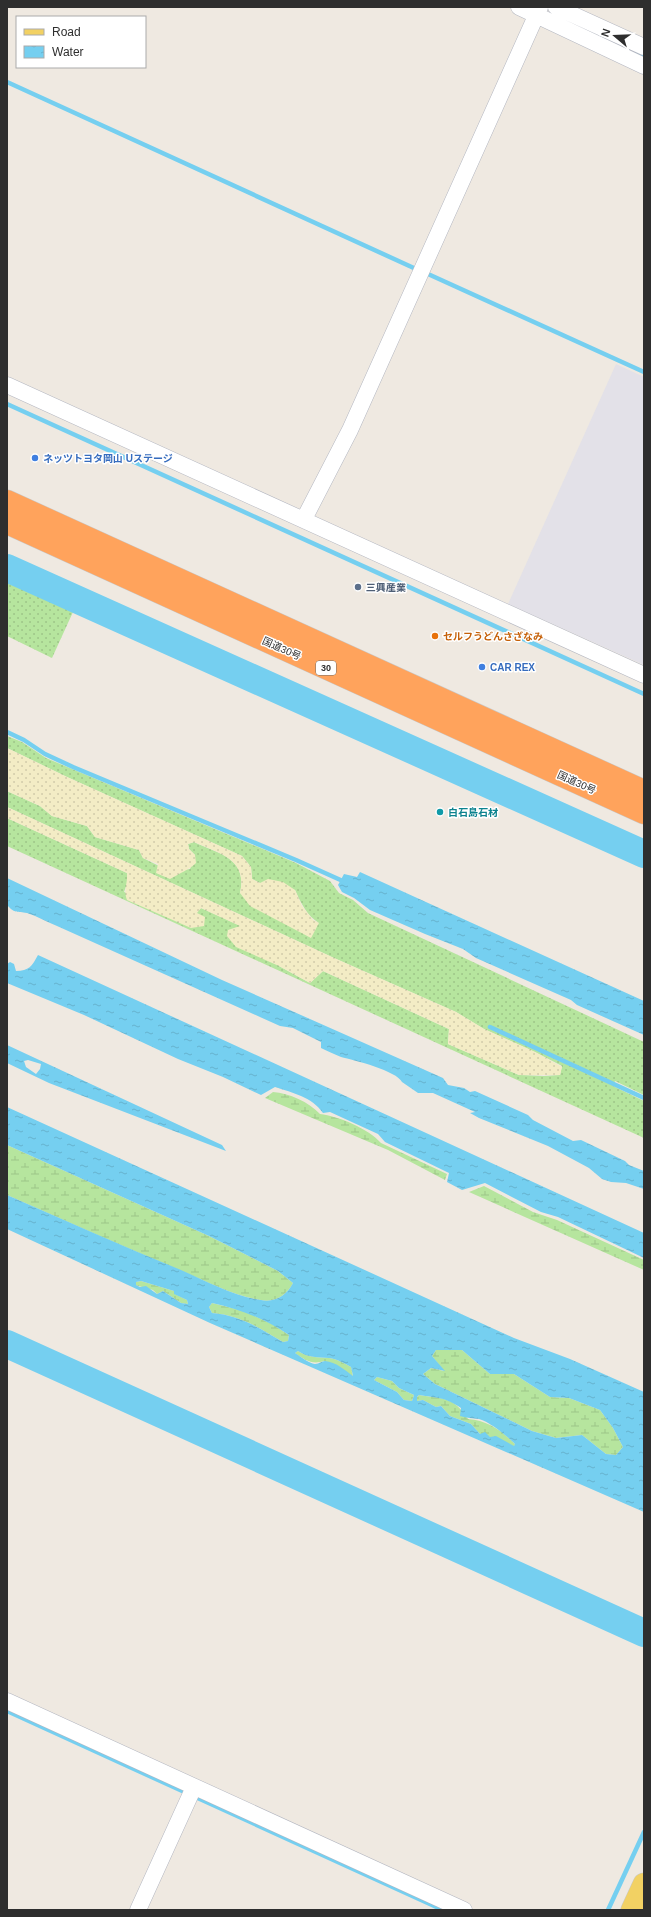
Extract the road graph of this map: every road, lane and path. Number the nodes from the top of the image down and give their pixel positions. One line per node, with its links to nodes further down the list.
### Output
1 (519, 7): 3 (street)
2 (556, 7): 4 (street)
3 (538, 11): 5 (street); 8 (street)
4 (644, 47)
5 (644, 66)
6 (7, 384): 8 (street)
7 (7, 501): 11 (highway, 国道30号 / 30)
8 (304, 520): 10 (street)
9 (7, 523): 12 (highway, 国道30号 / 30)
10 (644, 675)
11 (644, 791)
12 (644, 813)
13 (7, 1701): 14 (street)
14 (191, 1793): 16 (street); 17 (street)
15 (644, 1884): 18 (main road)
16 (138, 1910)
17 (464, 1910)
18 (632, 1910)

